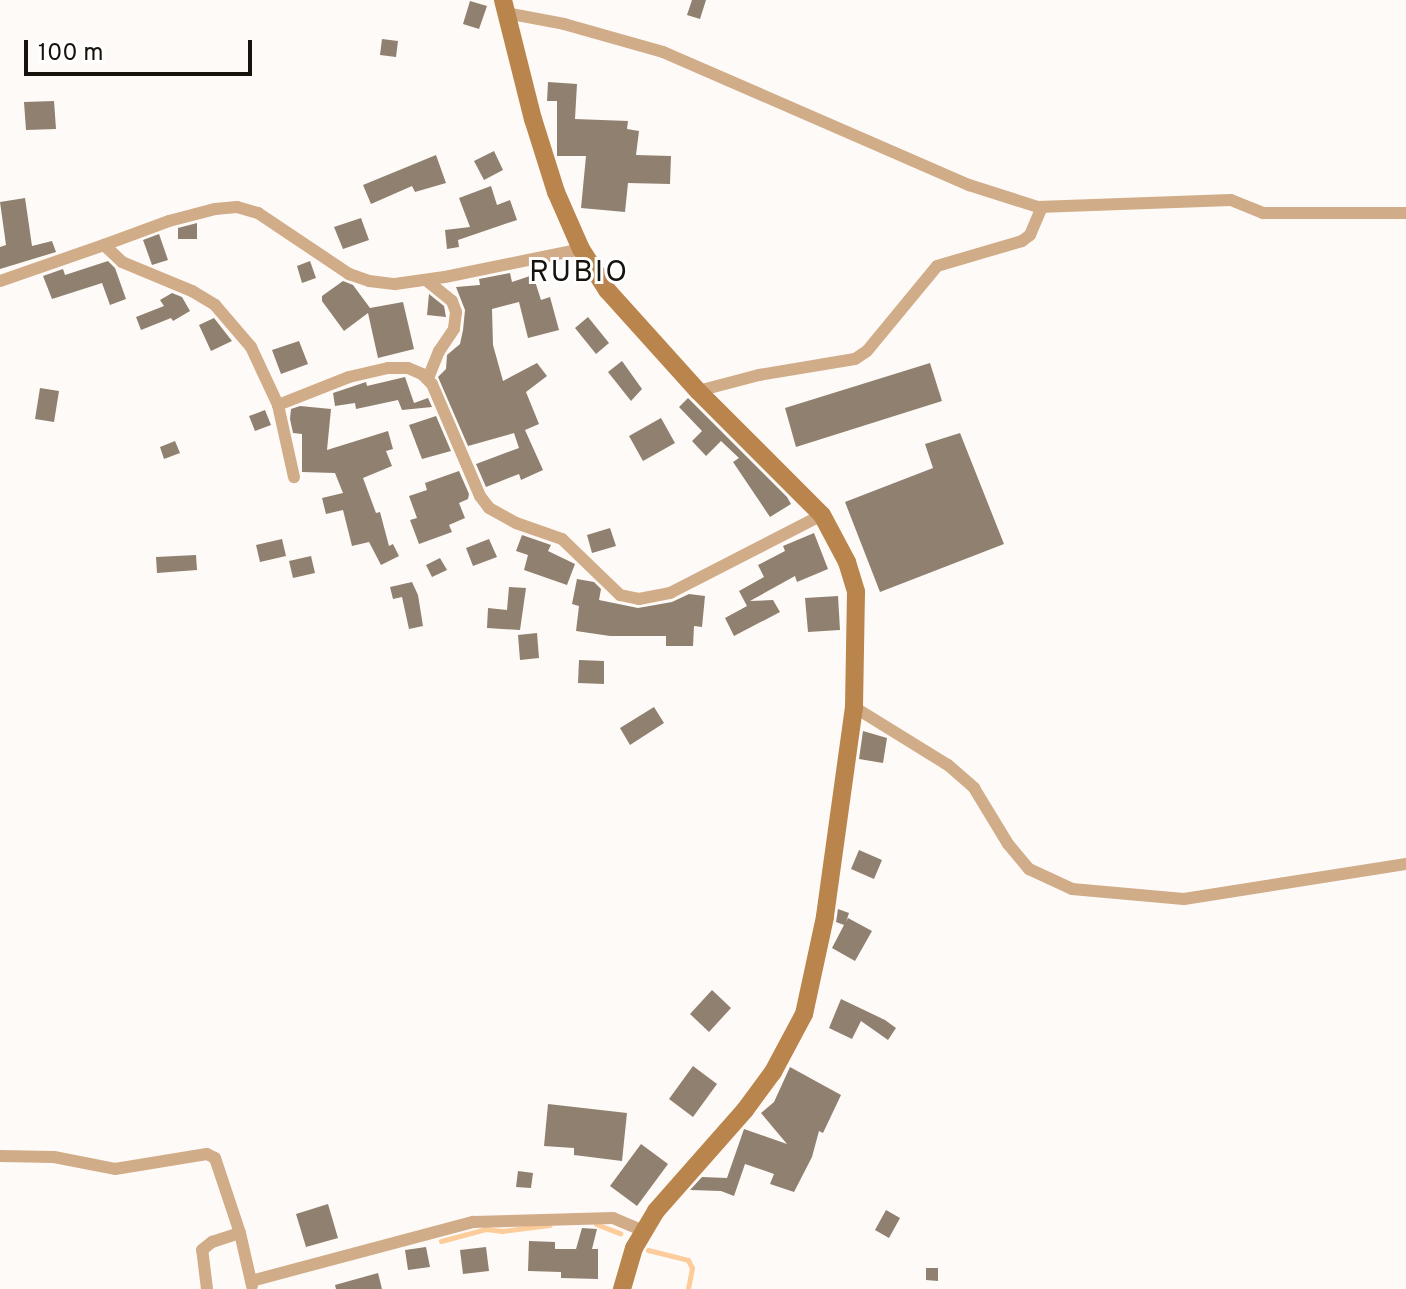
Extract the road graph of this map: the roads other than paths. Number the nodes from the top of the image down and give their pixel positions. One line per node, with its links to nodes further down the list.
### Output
1 (505, 7): 2 (street); 5 (main road)
2 (1042, 207): 3 (street); 9 (street)
3 (1406, 213)
4 (104, 245): 6 (street); 7 (street); 10 (street)
5 (581, 249): 6 (street); 9 (main road)
6 (426, 280): 8 (street)
7 (0, 281)
8 (428, 378): 10 (street); 12 (street)
9 (698, 391): 12 (main road)
10 (278, 405): 11 (street)
11 (294, 477)
12 (822, 515): 13 (main road)
13 (854, 707): 14 (street); 16 (main road)
14 (1406, 864)
15 (0, 1156): 17 (street)
16 (644, 1231): 18 (street); 20 (main road)
17 (240, 1233): 18 (street); 19 (street)
18 (252, 1285)
19 (207, 1289)
20 (622, 1289)

